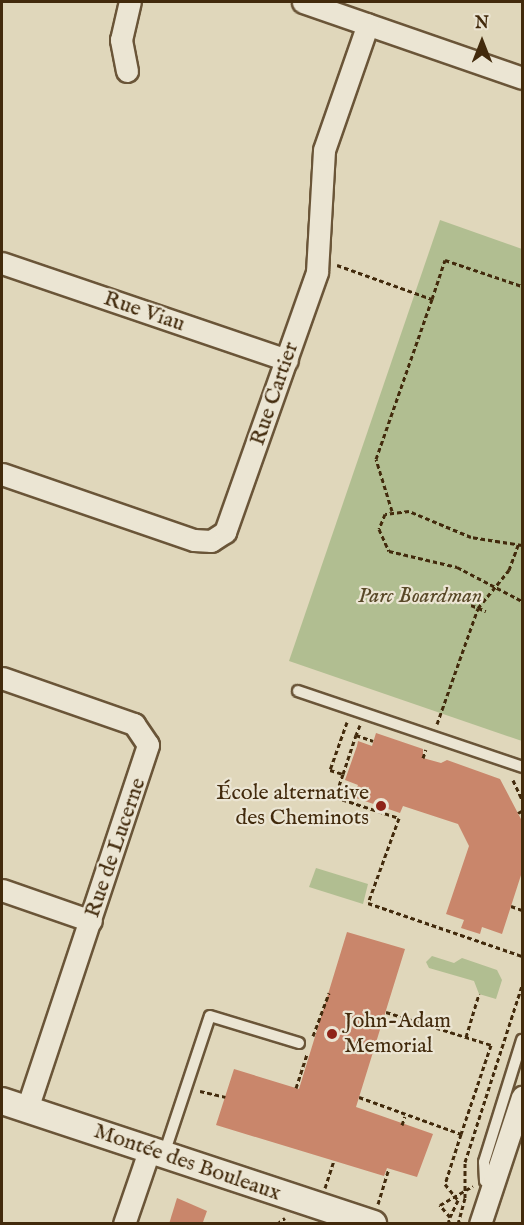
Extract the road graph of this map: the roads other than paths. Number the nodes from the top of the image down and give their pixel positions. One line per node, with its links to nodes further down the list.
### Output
1 (130, 2): 4 (street)
2 (303, 2): 3 (street)
3 (368, 24): 5 (street); 7 (street, Rue Cartier)
4 (127, 70)
5 (522, 78)
6 (2, 263): 7 (street, Rue Viau)
7 (287, 360): 8 (street, Rue Cartier)
8 (2, 474)
9 (2, 678): 13 (street, Rue de Lucerne)
10 (298, 690): 11 (lane)
11 (522, 767)
12 (2, 890): 13 (street)
13 (91, 921): 18 (street, Rue de Lucerne)
14 (522, 1040): 20 (lane)
15 (299, 1043): 19 (lane)
16 (522, 1097): 20 (street)
17 (2, 1101): 18 (street, Montée des Bouleaux)
18 (27, 1109): 19 (street, Montée des Bouleaux)
19 (157, 1151): 21 (street, Montée des Bouleaux); 22 (street)
20 (482, 1187): 23 (street)
21 (374, 1218)
22 (124, 1224)
23 (480, 1224)

